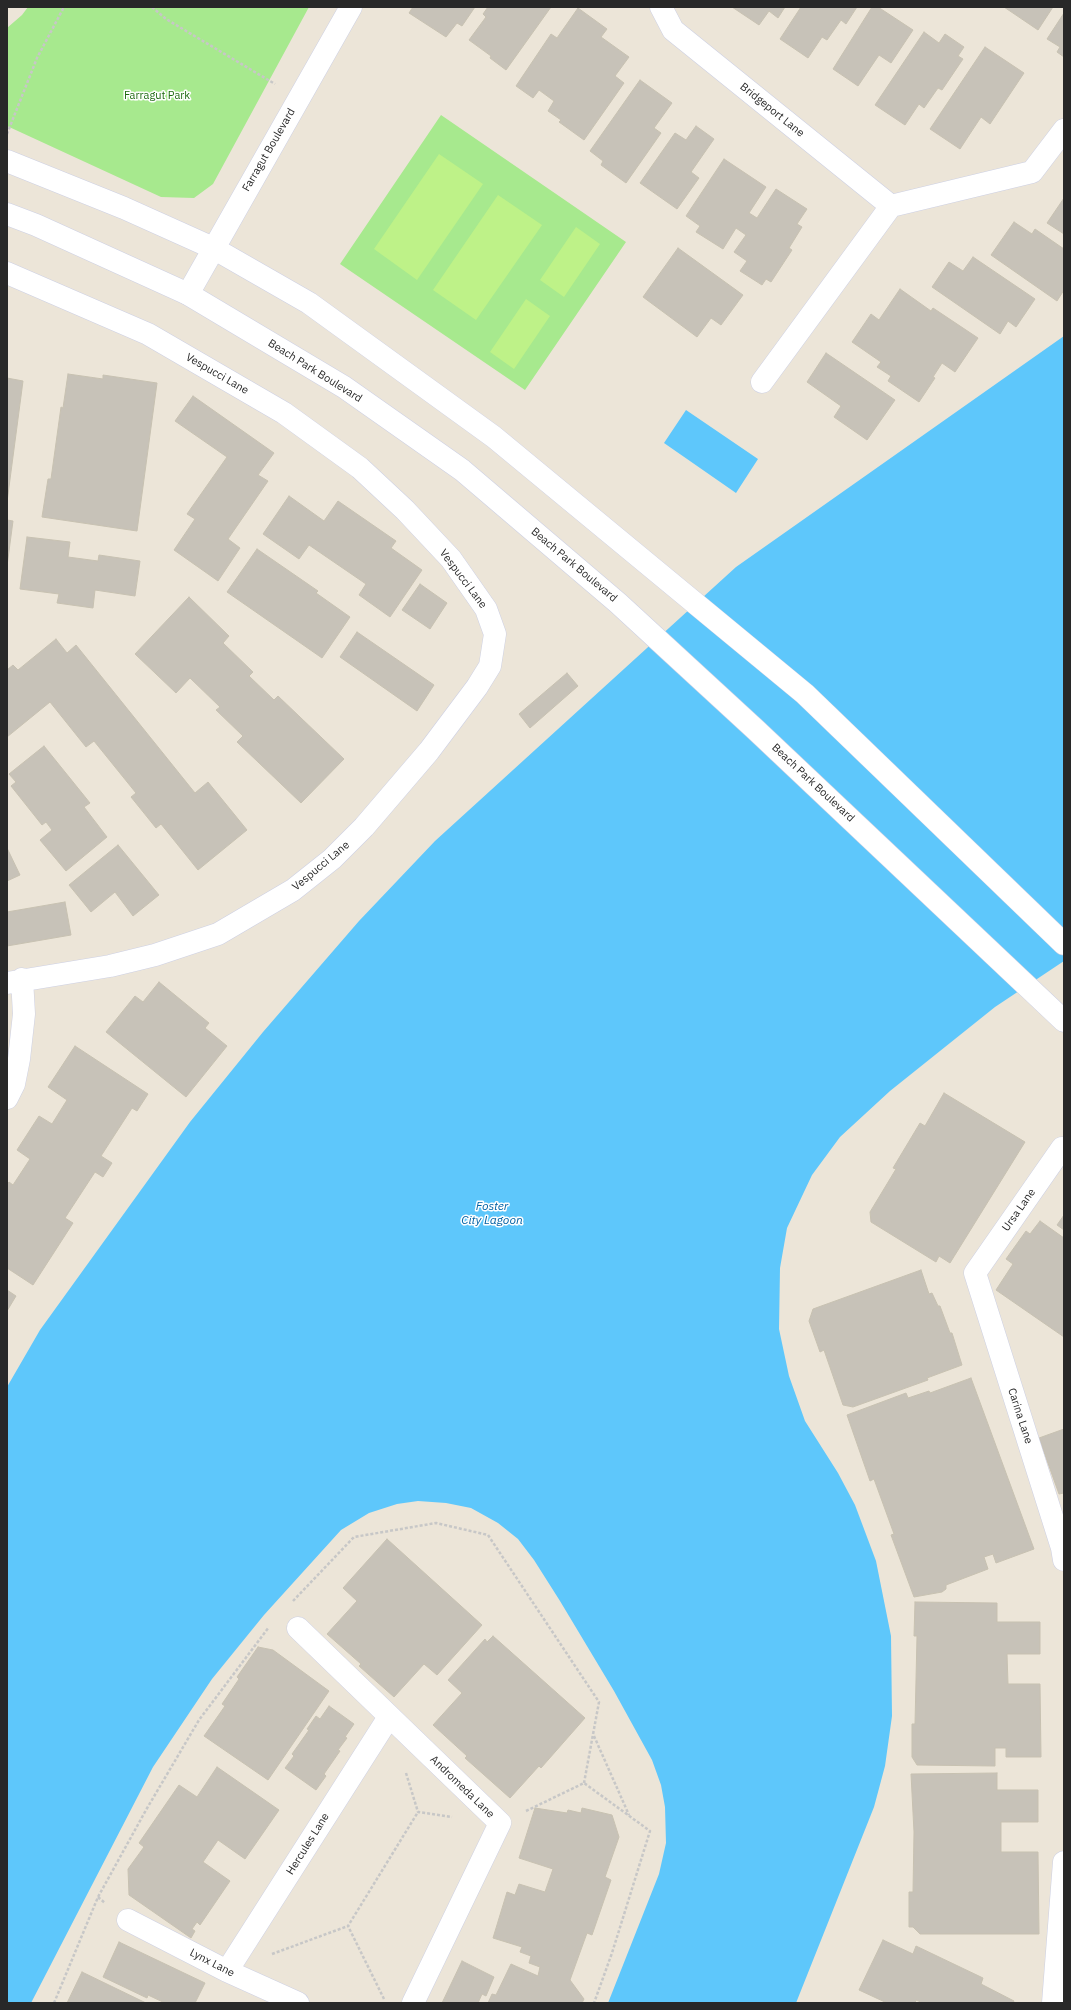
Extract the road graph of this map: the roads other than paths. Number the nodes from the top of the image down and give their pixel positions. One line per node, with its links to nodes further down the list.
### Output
1 (351, 7): 7 (street, Farragut Boulevard)
2 (661, 7): 5 (street, Bridgeport Lane)
3 (1064, 130): 5 (street)
4 (7, 161): 7 (street)
5 (891, 206): 10 (street)
6 (7, 214): 9 (street, Beach Park Boulevard)
7 (213, 248): 9 (street, Farragut Boulevard); 11 (street)
8 (7, 273): 12 (street, Vespucci Lane)
9 (188, 294): 13 (street, Beach Park Boulevard)
10 (762, 382)
11 (1064, 944)
12 (15, 981): 14 (street)
13 (1064, 1022)
14 (7, 1098)
15 (1064, 1149): 16 (street, Ursa Lane)
16 (975, 1273): 17 (street, Carina Lane)
17 (1064, 1560)
18 (298, 1628): 19 (street, Andromeda Lane)
19 (389, 1717): 22 (street, Hercules Lane); 25 (street, Andromeda Lane)
20 (1064, 1862): 23 (street)
21 (128, 1920): 22 (street, Lynx Lane)
22 (227, 1971): 24 (street, Lynx Lane)
23 (1057, 1997)
24 (298, 2003)
25 (413, 2003)

